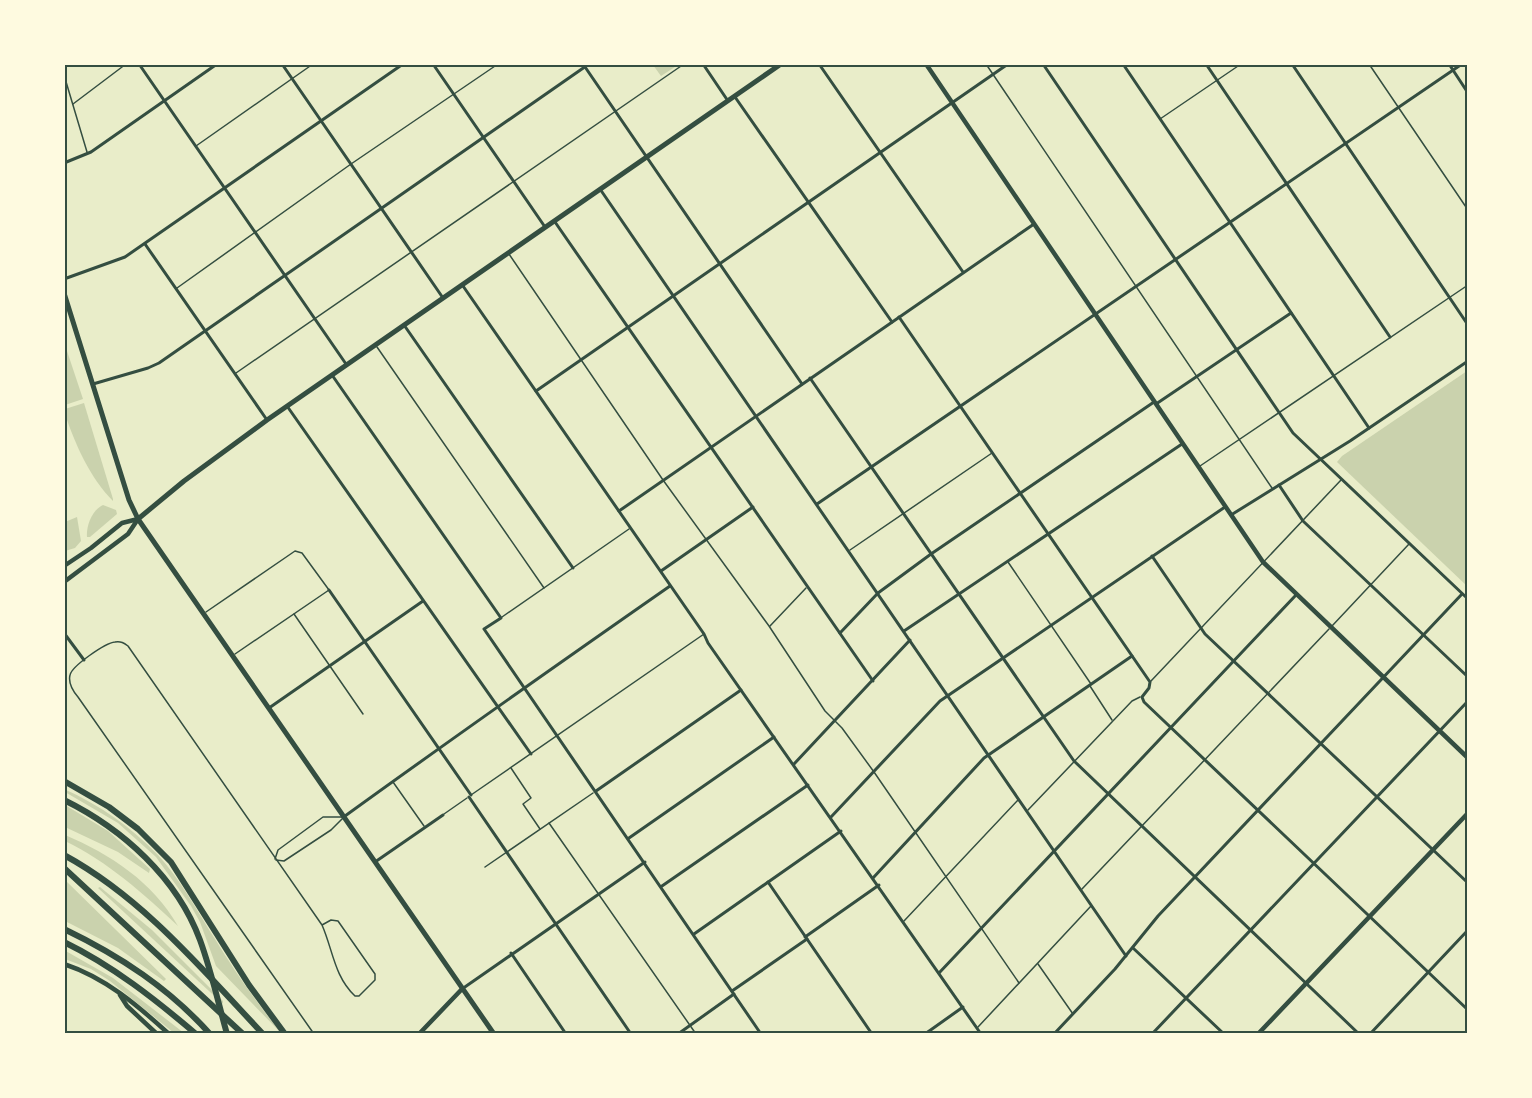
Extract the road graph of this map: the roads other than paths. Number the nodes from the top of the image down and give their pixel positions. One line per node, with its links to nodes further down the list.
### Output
1 (126, 64): 35 (lane)
2 (139, 64): 34 (street)
3 (217, 64): 34 (street)
4 (282, 64): 28 (street)
5 (313, 64): 28 (lane)
6 (403, 64): 40 (street)
7 (433, 64): 31 (street)
8 (498, 64): 31 (lane)
9 (684, 64): 38 (lane)
10 (703, 64): 33 (street)
11 (781, 64): 32 (main road)
12 (819, 64): 44 (street)
13 (926, 64): 36 (street)
14 (986, 64): 27 (lane)
15 (1008, 64): 27 (street)
16 (1043, 64): 64 (street)
17 (1123, 64): 39 (street)
18 (1206, 64): 29 (street)
19 (1241, 64): 29 (lane)
20 (1292, 64): 42 (street)
21 (1369, 64): 37 (lane)
22 (1449, 64): 25 (street)
23 (1462, 64): 25 (street)
24 (586, 65): 38 (street); 41 (street)
25 (1453, 71): 30 (street); 37 (street)
26 (64, 75): 35 (lane)
27 (993, 75): 36 (street); 71 (lane)
28 (292, 79): 40 (street); 43 (lane)
29 (1217, 81): 39 (lane); 50 (street)
30 (1467, 93)
31 (454, 94): 41 (street); 48 (lane)
32 (735, 96): 33 (main road); 53 (street)
33 (728, 101): 46 (main road)
34 (164, 102): 43 (street); 45 (street)
35 (72, 104): 45 (lane)
36 (952, 104): 44 (street); 58 (street)
37 (1400, 109): 42 (street); 55 (lane)
38 (615, 112): 46 (street); 49 (lane)
39 (1160, 119): 57 (street)
40 (321, 121): 48 (street); 51 (street)
41 (484, 137): 49 (street); 54 (street)
42 (1345, 144): 50 (street); 75 (street)
43 (195, 147): 51 (street)
44 (880, 153): 53 (street); 66 (street)
45 (88, 154): 47 (street)
46 (646, 158): 52 (main road); 65 (street)
47 (64, 163)
48 (351, 165): 54 (street); 60 (lane)
49 (514, 181): 59 (street); 62 (lane)
50 (1287, 184): 57 (street); 86 (street)
51 (224, 188): 60 (street); 61 (street)
52 (600, 189): 56 (main road); 74 (street)
53 (809, 202): 65 (street); 81 (street)
54 (381, 208): 62 (street); 67 (street)
55 (1467, 210)
56 (554, 220): 59 (main road); 84 (street)
57 (1230, 223): 64 (street); 77 (street)
58 (1034, 224): 66 (street); 78 (street)
59 (545, 227): 63 (main road)
60 (255, 233): 67 (street); 72 (lane)
61 (145, 243): 68 (street); 72 (street)
62 (412, 252): 76 (street); 80 (lane)
63 (508, 252): 69 (main road); 89 (lane)
64 (1175, 259): 71 (street); 88 (street)
65 (720, 264): 74 (street); 98 (street)
66 (963, 272): 79 (street)
67 (284, 276): 80 (street); 85 (street)
68 (64, 279)
69 (462, 285): 76 (main road); 99 (street)
70 (1467, 285): 75 (lane)
71 (1136, 286): 78 (street); 95 (lane)
72 (176, 288): 85 (street)
73 (64, 293): 97 (main road)
74 (674, 295): 84 (street); 104 (street)
75 (1449, 297): 83 (street); 86 (lane)
76 (443, 298): 82 (main road)
77 (1291, 313): 88 (street); 94 (street)
78 (1095, 314): 100 (street); 102 (street)
79 (899, 317): 81 (street); 102 (street)
80 (315, 319): 91 (street); 92 (lane)
81 (892, 322): 96 (street)
82 (404, 325): 87 (main road); 137 (street)
83 (1467, 325)
84 (628, 327): 89 (street); 109 (street)
85 (205, 331): 92 (street); 97 (street)
86 (1390, 337): 94 (lane)
87 (375, 345): 91 (main road); 143 (lane)
88 (1237, 350): 95 (street); 103 (street)
89 (581, 359): 99 (street); 115 (lane)
90 (1467, 361): 106 (street)
91 (346, 365): 93 (main road)
92 (235, 374): 105 (street)
93 (332, 375): 101 (main road); 154 (street)
94 (1334, 376): 103 (lane); 106 (street)
95 (1197, 377): 100 (street); 107 (lane)
96 (810, 378): 98 (street); 112 (street)
97 (93, 384): 125 (main road)
98 (802, 384): 104 (street)
99 (536, 391): 122 (street)
100 (1155, 403): 108 (street); 118 (street)
101 (287, 406): 105 (main road); 151 (street)
102 (960, 406): 110 (street); 112 (street)
103 (1279, 412): 107 (lane); 111 (street)
104 (756, 416): 109 (street); 119 (street)
105 (267, 420): 125 (main road)
106 (1369, 428): 111 (street)
107 (1239, 440): 113 (lane); 117 (lane)
108 (1182, 444): 113 (street); 128 (street)
109 (711, 447): 115 (street); 120 (street)
110 (993, 453): 118 (street); 123 (lane)
111 (1319, 458): 114 (street); 116 (street)
112 (871, 466): 119 (street); 123 (street)
113 (1198, 467): 121 (street)
114 (1342, 479): 126 (lane); 130 (street)
115 (663, 480): 122 (street); 129 (lane)
116 (1279, 485): 117 (street); 126 (street)
117 (1273, 489): 124 (street)
118 (1020, 493): 128 (street); 132 (street)
119 (817, 504): 131 (street)
120 (753, 507): 129 (street); 142 (street)
121 (1225, 507): 124 (street); 133 (street)
122 (619, 511): 127 (street)
123 (903, 513): 131 (lane); 132 (street)
124 (1231, 515): 135 (street)
125 (138, 519): 136 (street); 139 (street); 152 (main road)
126 (1303, 520): 135 (lane); 140 (street)
127 (631, 528): 137 (lane); 138 (street)
128 (1049, 535): 134 (street); 149 (street)
129 (706, 540): 138 (street); 156 (lane)
130 (1410, 544): 140 (lane); 147 (street)
131 (849, 551): 145 (street)
132 (931, 554): 145 (street); 146 (street)
133 (1152, 556): 149 (street); 158 (street)
134 (1008, 562): 146 (street); 155 (lane)
135 (1263, 562): 148 (street); 158 (lane)
136 (64, 566)
137 (573, 568): 143 (lane)
138 (661, 571): 141 (street)
139 (64, 582)
140 (1370, 585): 157 (lane); 163 (street)
141 (671, 586): 162 (street); 177 (street)
142 (807, 586): 156 (lane); 161 (street)
143 (544, 588): 154 (lane)
144 (329, 590): 152 (lane); 153 (lane); 165 (street)
145 (878, 593): 159 (street); 161 (street)
146 (959, 594): 159 (street); 168 (street)
147 (1462, 594): 150 (street); 163 (street)
148 (1296, 595): 157 (street); 170 (street)
149 (1092, 597): 155 (street); 166 (street)
150 (1467, 599)
151 (423, 601): 165 (street); 183 (street)
152 (202, 614): 167 (main road)
153 (294, 614): 167 (lane); 171 (lane)
154 (501, 618): 177 (street)
155 (1052, 625): 168 (street); 176 (lane)
156 (769, 626): 188 (lane)
157 (1330, 627): 173 (street); 179 (lane)
158 (1201, 628): 170 (street); 175 (lane)
159 (904, 631): 164 (street)
160 (64, 633): 169 (street)
161 (840, 633): 174 (street)
162 (704, 634): 178 (street); 191 (lane)
163 (1424, 636): 172 (street); 173 (street)
164 (910, 640): 174 (street); 180 (street)
165 (364, 642): 171 (street); 194 (street)
166 (1132, 656): 175 (street); 176 (street)
167 (232, 657): 184 (main road)
168 (1003, 658): 180 (street); 186 (street)
169 (84, 660): 229 (lane); 282 (lane)
170 (1234, 661): 179 (street); 189 (street)
171 (329, 666): 184 (street); 185 (lane)
172 (1467, 677)
173 (1384, 678): 190 (street); 193 (street)
174 (873, 681): 188 (street)
175 (1150, 682): 181 (street)
176 (1090, 685): 186 (street); 187 (lane)
177 (525, 687): 183 (street); 191 (street)
178 (741, 690): 192 (street); 206 (street)
179 (1268, 693): 193 (street); 198 (lane)
180 (949, 695): 196 (street); 202 (street)
181 (1142, 697): 187 (lane); 189 (street)
182 (1467, 701): 190 (street)
183 (498, 707): 194 (street); 195 (street)
184 (268, 709): 216 (main road)
185 (363, 714)
186 (1043, 717): 196 (street); 199 (street)
187 (1113, 720): 199 (lane)
188 (835, 721): 200 (street); 202 (lane)
189 (1170, 728): 198 (street); 207 (street)
190 (1439, 731): 197 (street); 209 (street)
191 (558, 735): 195 (lane); 206 (street)
192 (774, 736): 200 (street); 224 (street)
193 (1321, 744): 209 (street); 213 (street)
194 (439, 750): 204 (street); 208 (street)
195 (531, 754): 201 (lane)
196 (989, 755): 210 (street); 223 (street)
197 (1467, 758)
198 (1204, 760): 213 (street); 220 (lane)
199 (1074, 761): 207 (street); 212 (lane)
200 (794, 764): 205 (street)
201 (511, 768): 208 (lane); 221 (lane)
202 (874, 772): 217 (street); 223 (lane)
203 (64, 782): 281 (highway)
204 (393, 782): 216 (street); 219 (lane)
205 (808, 785): 217 (street); 241 (street)
206 (596, 791): 218 (lane); 224 (street)
207 (1108, 794): 220 (street); 225 (street)
208 (470, 796): 215 (lane); 227 (street)
209 (1376, 797): 226 (street); 232 (street)
210 (1019, 798): 212 (street); 236 (lane)
211 (64, 800): 278 (highway)
212 (1028, 811): 225 (street)
213 (1258, 811): 232 (street); 237 (street)
214 (1467, 813): 226 (street)
215 (443, 814): 219 (street)
216 (343, 817): 229 (lane); 229 (lane); 230 (main road)
217 (831, 817): 222 (street)
218 (549, 823): 221 (lane); 243 (lane)
219 (425, 827): 230 (street)
220 (1142, 827): 237 (street); 242 (lane)
221 (541, 830): 227 (lane)
222 (841, 831): 235 (street); 238 (street)
223 (916, 832): 235 (street); 236 (lane)
224 (629, 837): 231 (street)
225 (1054, 850): 242 (street); 250 (street)
226 (1432, 850): 239 (street); 245 (street)
227 (507, 853): 233 (lane); 247 (street)
228 (64, 855): 280 (highway)
229 (275, 860): 248 (lane)
230 (375, 862): 265 (main road)
231 (645, 862): 241 (street); 243 (street)
232 (1313, 864): 245 (street); 251 (street)
233 (485, 867)
234 (64, 868): 279 (highway)
235 (873, 878): 240 (street)
236 (946, 878): 246 (lane); 250 (lane)
237 (1195, 878): 251 (street); 256 (street)
238 (768, 882): 253 (street); 254 (street)
239 (1467, 883)
240 (879, 885): 246 (street); 254 (street)
241 (662, 886): 253 (street)
242 (1082, 890): 244 (street)
243 (598, 893): 247 (street); 272 (lane)
244 (1092, 905): 258 (street); 259 (lane)
245 (1369, 916): 261 (street); 264 (street)
246 (903, 922): 262 (street)
247 (555, 923): 257 (street); 286 (street)
248 (322, 925): 248 (lane)
249 (64, 928): 277 (highway)
250 (981, 930): 262 (street); 263 (lane)
251 (1250, 930): 264 (street); 268 (street)
252 (1467, 930): 261 (street)
253 (693, 933): 267 (street)
254 (806, 938): 267 (street); 290 (street)
255 (64, 942): 276 (highway)
256 (1133, 948): 258 (street); 268 (street)
257 (511, 954): 265 (street); 285 (street)
258 (1126, 956): 271 (street)
259 (1037, 963): 263 (lane); 271 (lane)
260 (64, 964): 266 (street)
261 (1428, 972): 270 (street); 298 (street)
262 (939, 973): 269 (street)
263 (1019, 983): 273 (lane)
264 (1306, 983): 296 (street); 297 (street)
265 (462, 989): 283 (street); 284 (main road)
266 (117, 990): 274 (street); 275 (street)
267 (733, 993): 272 (street); 289 (street)
268 (1186, 998): 294 (street); 295 (street)
269 (963, 1007): 273 (street); 291 (street)
270 (1467, 1010)
271 (1073, 1014): 293 (street)
272 (690, 1025): 287 (street); 288 (lane)
273 (977, 1028): 292 (street)
274 (157, 1034)
275 (169, 1034)
276 (196, 1034)
277 (210, 1034)
278 (226, 1034)
279 (243, 1034)
280 (263, 1034)
281 (285, 1034)
282 (314, 1034)
283 (420, 1034)
284 (494, 1034)
285 (566, 1034)
286 (631, 1034)
287 (678, 1034)
288 (696, 1034)
289 (761, 1034)
290 (872, 1034)
291 (925, 1034)
292 (981, 1034)
293 (1054, 1034)
294 (1152, 1034)
295 (1224, 1034)
296 (1258, 1034)
297 (1359, 1034)
298 (1370, 1034)

